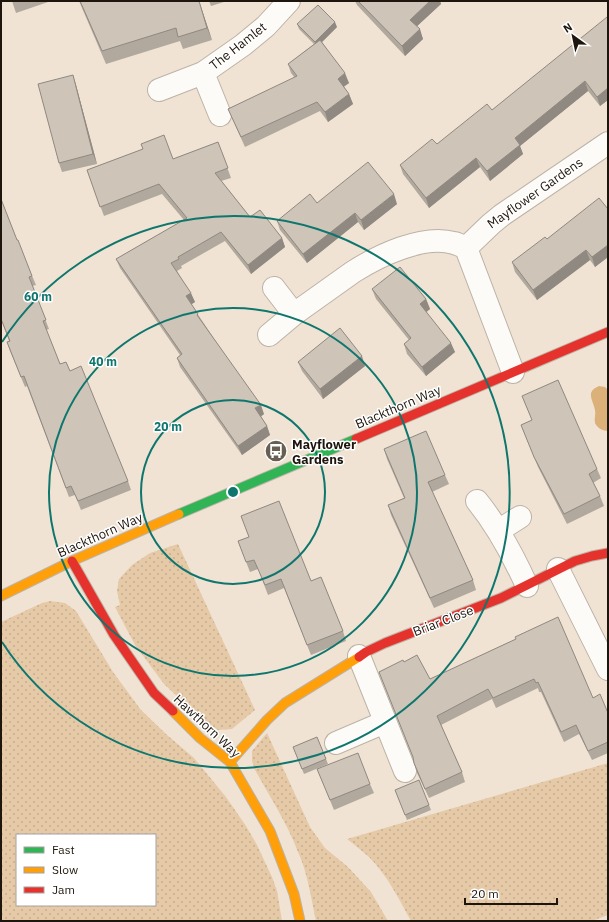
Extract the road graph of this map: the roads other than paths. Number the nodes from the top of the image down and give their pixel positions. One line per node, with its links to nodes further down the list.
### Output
1 (289, 1): 2 (street, The Hamlet)
2 (203, 73): 3 (street, The Hamlet); 4 (street, The Hamlet)
3 (159, 90)
4 (220, 115)
5 (608, 142): 6 (street, Mayflower Gardens)
6 (466, 248): 8 (street); 11 (street)
7 (274, 288): 8 (street)
8 (294, 314): 10 (street)
9 (608, 332): 11 (street, Blackthorn Way)
10 (269, 335)
11 (513, 372): 16 (street, Blackthorn Way)
12 (477, 501): 14 (street)
13 (520, 517): 14 (street)
14 (498, 531): 18 (street)
15 (608, 553): 17 (street, Briar Close)
16 (72, 561): 19 (street, Blackthorn Way); 24 (street, Hawthorn Way)
17 (558, 569): 18 (street, Briar Close); 21 (street)
18 (527, 586): 20 (street, Briar Close)
19 (1, 596)
20 (359, 656): 22 (street); 24 (street, Briar Close)
21 (608, 669)
22 (385, 722): 23 (street); 25 (street)
23 (336, 743)
24 (230, 762): 26 (street, Hawthorn Way)
25 (405, 771)
26 (300, 921)

